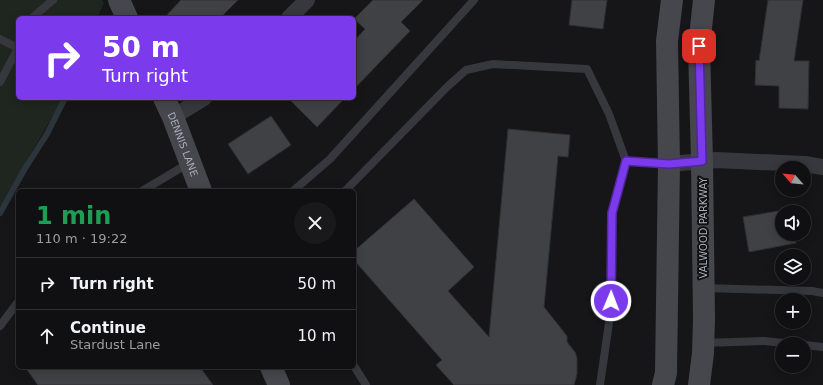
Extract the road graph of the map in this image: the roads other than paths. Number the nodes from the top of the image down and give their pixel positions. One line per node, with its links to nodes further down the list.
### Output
1 (53, 0): 7 (lane)
2 (119, 0): 8 (main road)
3 (307, 0): 9 (street)
4 (474, 0): 23 (lane)
5 (672, 0): 19 (main road)
6 (704, 0): 17 (main road, VALWOOD PARKWAY)
7 (34, 16)
8 (126, 16)
9 (291, 16)
10 (0, 39): 11 (lane)
11 (16, 47)
12 (16, 52): 13 (lane)
13 (0, 82)
14 (196, 100): 15 (street)
15 (168, 107): 18 (main road, DENNIS LANE)
16 (626, 161): 19 (lane); 24 (lane); 37 (lane)
17 (702, 161): 19 (street); 20 (street); 25 (main road, VALWOOD PARKWAY)
18 (190, 162): 21 (lane); 22 (main road, DENNIS LANE)
19 (669, 164): 38 (main road)
20 (823, 167)
21 (145, 189)
22 (200, 189)
23 (295, 189)
24 (347, 189)
25 (703, 288): 26 (lane); 30 (main road, VALWOOD PARKWAY)
26 (823, 293)
27 (16, 305): 28 (lane)
28 (0, 326)
29 (775, 342): 30 (lane)
30 (703, 343): 39 (main road, VALWOOD PARKWAY)
31 (811, 346): 32 (lane)
32 (823, 347)
33 (272, 369): 35 (main road)
34 (356, 369): 36 (lane)
35 (279, 385)
36 (366, 385)
37 (600, 385)
38 (663, 385)
39 (700, 385)

